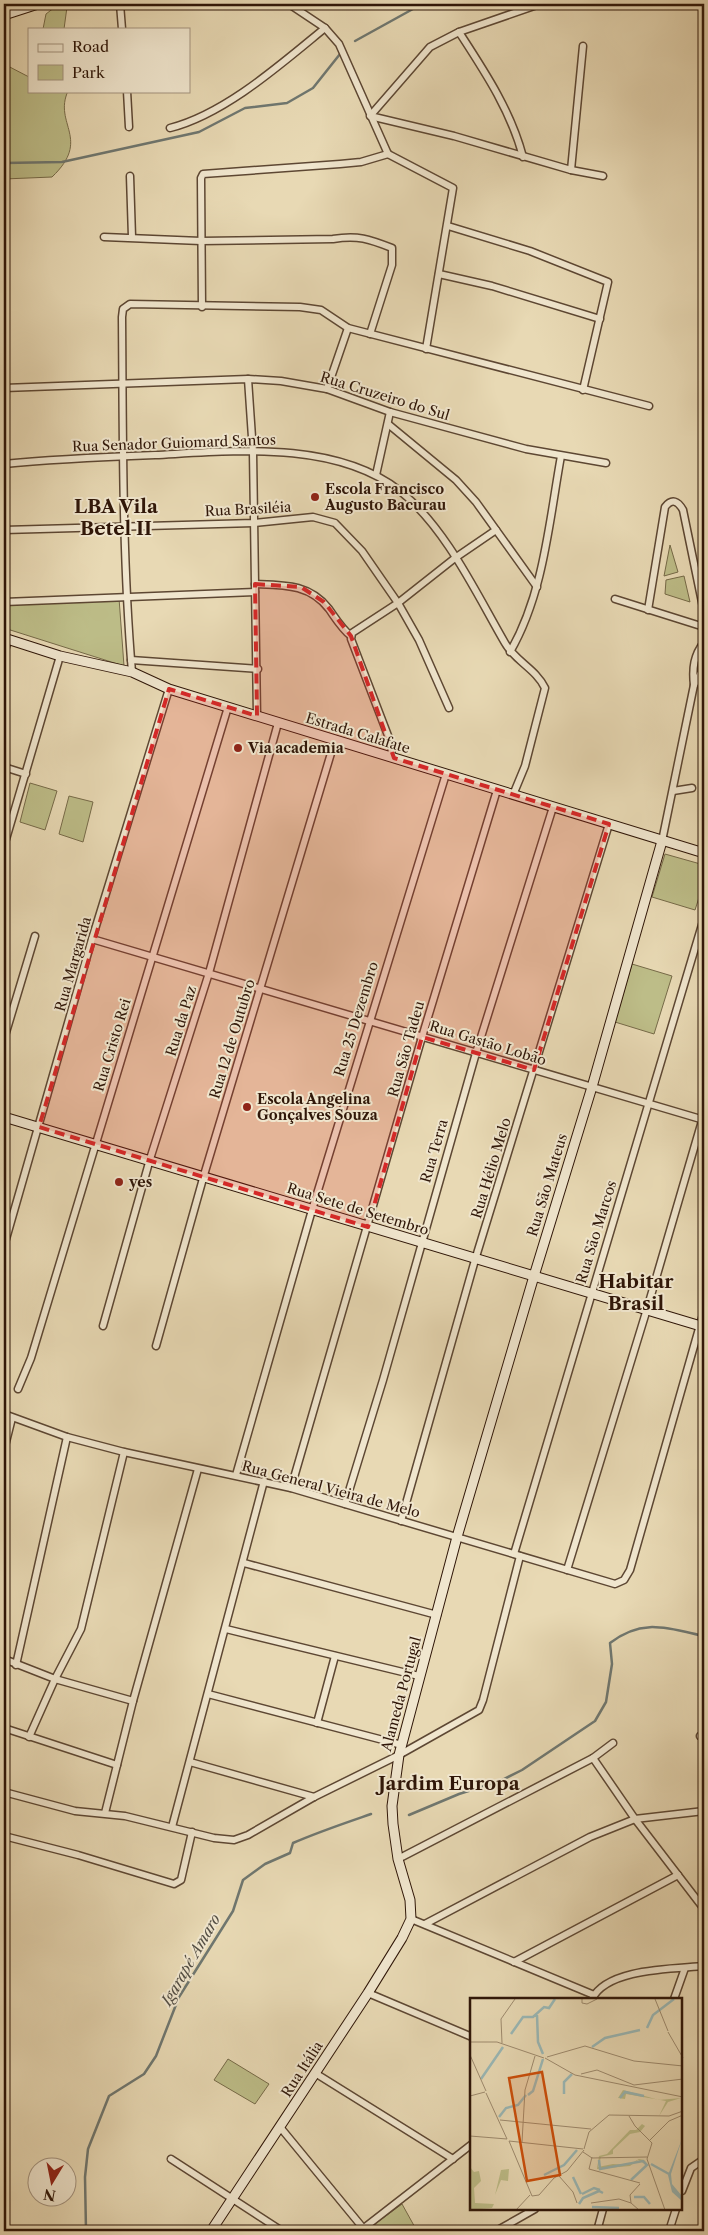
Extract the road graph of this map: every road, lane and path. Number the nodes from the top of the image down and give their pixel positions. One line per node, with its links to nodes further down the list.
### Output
1 (8, 4): 5 (street)
2 (120, 4): 8 (street)
3 (289, 4): 9 (street)
4 (540, 4): 10 (street)
5 (4, 5)
6 (34, 5): 7 (street)
7 (4, 16)
8 (122, 28)
9 (324, 28): 13 (street); 15 (street)
10 (460, 32): 13 (street); 17 (street)
11 (583, 46): 18 (street)
12 (127, 92): 14 (street)
13 (370, 116): 16 (street); 17 (street)
14 (130, 127)
15 (170, 128)
16 (388, 154): 21 (street); 24 (street)
17 (523, 157): 18 (street)
18 (571, 170): 20 (street)
19 (130, 176): 23 (street)
20 (603, 176)
21 (448, 226): 25 (street); 27 (street)
22 (104, 237): 23 (street)
23 (132, 237): 24 (street)
24 (201, 240): 26 (street); 29 (street)
25 (438, 274): 27 (street); 30 (street)
26 (202, 306): 28 (street); 32 (street)
27 (600, 319): 35 (street)
28 (348, 328): 29 (street); 34 (street)
29 (370, 334): 30 (street)
30 (426, 350): 35 (street)
31 (248, 379): 32 (street, Rua Cruzeiro do Sul); 34 (street, Rua Cruzeiro do Sul); 39 (street)
32 (122, 385): 33 (street, Rua Cruzeiro do Sul); 40 (street)
33 (4, 388)
34 (327, 389): 37 (street, Rua Cruzeiro do Sul)
35 (584, 390): 36 (street)
36 (649, 406)
37 (390, 412): 38 (street); 41 (street, Rua Cruzeiro do Sul)
38 (388, 424): 44 (street); 48 (street)
39 (254, 452): 40 (street, Rua Senador Guiomard Santos); 44 (street, Rua Senador Guiomard Santos); 45 (street)
40 (122, 456): 43 (street, Rua Senador Guiomard Santos); 46 (street)
41 (561, 456): 42 (street, Rua Cruzeiro do Sul); 51 (street)
42 (606, 463)
43 (4, 464)
44 (376, 475): 49 (street, Rua Senador Guiomard Santos)
45 (254, 523): 46 (street, Rua Brasiléia); 50 (street); 56 (street, Rua Brasiléia)
46 (126, 526): 47 (street, Rua Brasiléia); 53 (street)
47 (4, 530)
48 (496, 530): 49 (street); 51 (street)
49 (455, 558): 56 (street); 63 (street, Rua Senador Guiomard Santos)
50 (255, 584): 52 (street); 60 (street)
51 (537, 587): 63 (street)
52 (255, 592): 53 (street); 68 (street)
53 (126, 596): 55 (street); 66 (street)
54 (615, 599): 57 (street)
55 (4, 602)
56 (398, 603): 60 (street); 73 (street, Rua Brasiléia)
57 (648, 610): 58 (street); 59 (street)
58 (704, 612)
59 (704, 627)
60 (351, 636): 77 (street)
61 (6, 639): 64 (street); 65 (street, Estrada Calafate)
62 (704, 642): 70 (street)
63 (510, 652): 84 (street, Rua Senador Guiomard Santos)
64 (4, 654)
65 (60, 656): 69 (street, Estrada Calafate); 79 (street)
66 (131, 660): 68 (street); 69 (street)
67 (704, 667): 70 (street)
68 (258, 668): 74 (street)
69 (132, 672): 71 (street, Estrada Calafate)
70 (694, 685): 83 (street)
71 (169, 689): 72 (street, Estrada Calafate); 92 (street, Rua Margarida)
72 (228, 707): 74 (street, Estrada Calafate); 93 (street, Rua Cristo Rei)
73 (449, 708)
74 (257, 716): 75 (street, Estrada Calafate)
75 (278, 723): 76 (street, Estrada Calafate); 94 (street, Rua da Paz)
76 (335, 740): 77 (street, Estrada Calafate); 95 (street, Rua 12 de Outubro)
77 (391, 757): 80 (street, Estrada Calafate)
78 (4, 767): 79 (street)
79 (26, 774): 88 (street)
80 (446, 774): 82 (street, Estrada Calafate); 96 (street, Rua 25 Dezembro)
81 (692, 788): 83 (street)
82 (497, 790): 84 (street, Estrada Calafate); 97 (street, Rua São Tadeu)
83 (672, 791): 87 (street)
84 (513, 795): 85 (street, Estrada Calafate)
85 (553, 807): 86 (street, Estrada Calafate); 99 (street, Rua Terra)
86 (609, 824): 87 (street, Estrada Calafate); 100 (street, Rua Hélio Melo)
87 (662, 841): 89 (street, Estrada Calafate); 101 (street, Rua São Mateus)
88 (4, 846)
89 (704, 854)
90 (704, 918): 102 (street, Rua São Marcos)
91 (35, 936): 98 (street)
92 (92, 939): 93 (street, Rua Gastão Lobão); 105 (street, Rua Margarida)
93 (152, 956): 94 (street, Rua Gastão Lobão); 106 (street, Rua Cristo Rei)
94 (209, 973): 95 (street, Rua Gastão Lobão); 107 (street, Rua da Paz)
95 (261, 989): 96 (street, Rua Gastão Lobão); 108 (street, Rua 12 de Outubro)
96 (369, 1021): 97 (street, Rua Gastão Lobão); 109 (street, Rua 25 Dezembro)
97 (422, 1036): 99 (street, Rua Gastão Lobão); 110 (street, Rua São Tadeu)
98 (4, 1039)
99 (476, 1053): 100 (street, Rua Gastão Lobão); 111 (street, Rua Terra)
100 (534, 1070): 101 (street, Rua Gastão Lobão); 113 (street, Rua Hélio Melo)
101 (592, 1087): 102 (street, Rua Gastão Lobão); 114 (street, Rua São Mateus)
102 (647, 1103): 104 (street, Rua Gastão Lobão); 115 (street, Rua São Marcos)
103 (4, 1117): 105 (street, Rua Sete de Setembro)
104 (704, 1118): 116 (street)
105 (39, 1127): 106 (street, Rua Sete de Setembro); 112 (street, Rua Margarida)
106 (96, 1143): 107 (street, Rua Sete de Setembro); 121 (street, Rua Cristo Rei)
107 (150, 1159): 108 (street, Rua Sete de Setembro); 118 (street, Rua da Paz)
108 (204, 1175): 109 (street, Rua Sete de Setembro); 120 (street, Rua 12 de Outubro)
109 (312, 1210): 110 (street, Rua Sete de Setembro); 128 (street, Rua 25 Dezembro)
110 (368, 1227): 111 (street, Rua Sete de Setembro); 130 (street, Rua São Tadeu)
111 (421, 1243): 113 (street, Rua Sete de Setembro); 131 (street, Rua Terra)
112 (4, 1246)
113 (475, 1260): 114 (street, Rua Sete de Setembro); 132 (street, Rua Hélio Melo)
114 (534, 1276): 115 (street, Rua Sete de Setembro); 133 (street, Rua São Mateus)
115 (591, 1294): 116 (street, Rua Sete de Setembro); 134 (street, Rua São Marcos)
116 (647, 1310): 119 (street, Rua Sete de Setembro); 136 (street)
117 (704, 1311): 119 (street)
118 (103, 1326)
119 (702, 1326): 136 (street, Rua General Vieira de Melo)
120 (156, 1346)
121 (18, 1389)
122 (4, 1414): 123 (street, Rua General Vieira de Melo)
123 (12, 1418): 124 (street, Rua General Vieira de Melo); 125 (street)
124 (67, 1437): 126 (street, Rua General Vieira de Melo); 141 (street)
125 (4, 1450)
126 (124, 1452): 127 (street, Rua General Vieira de Melo); 143 (street)
127 (198, 1469): 128 (street, Rua General Vieira de Melo); 145 (street)
128 (236, 1475): 129 (street, Rua General Vieira de Melo)
129 (264, 1482): 130 (street, Rua General Vieira de Melo); 135 (street)
130 (291, 1488): 131 (street, Rua General Vieira de Melo)
131 (345, 1504): 132 (street, Rua General Vieira de Melo)
132 (401, 1521): 133 (street, Rua General Vieira de Melo)
133 (457, 1537): 134 (street, Rua General Vieira de Melo); 137 (street, Alameda Portugal)
134 (517, 1555): 136 (street, Rua General Vieira de Melo); 150 (street, Rua São Marcos)
135 (244, 1563): 137 (street); 138 (street)
136 (566, 1570)
137 (437, 1614): 142 (street, Alameda Portugal)
138 (226, 1629): 139 (street); 144 (street)
139 (335, 1656): 142 (street); 146 (street)
140 (4, 1659): 141 (street)
141 (16, 1665): 143 (street)
142 (419, 1676): 150 (street, Alameda Portugal)
143 (55, 1680): 145 (street); 148 (street)
144 (208, 1694): 146 (street); 152 (street)
145 (133, 1701): 153 (street)
146 (317, 1723): 150 (street)
147 (4, 1728): 148 (street)
148 (29, 1737): 153 (street)
149 (613, 1742): 151 (street)
150 (400, 1750): 155 (street, Rua São Marcos); 162 (street, Alameda Portugal)
151 (592, 1758): 158 (street); 162 (street)
152 (190, 1762): 155 (street); 159 (street)
153 (117, 1765): 157 (street)
154 (4, 1792): 157 (street)
155 (314, 1797): 160 (street, Rua São Marcos)
156 (704, 1811): 158 (street)
157 (105, 1812): 159 (street)
158 (635, 1818): 163 (street); 166 (street)
159 (172, 1827): 160 (street)
160 (192, 1832): 161 (street)
161 (4, 1836)
162 (398, 1859): 165 (street, Alameda Portugal)
163 (678, 1875): 164 (street); 167 (street)
164 (704, 1909)
165 (411, 1919): 166 (street); 170 (street, Rua Itália)
166 (425, 1924): 167 (street)
167 (514, 1962): 171 (street)
168 (704, 1966): 169 (street)
169 (685, 1968): 171 (street); 172 (street)
170 (368, 1993): 173 (street); 174 (street, Rua Itália)
171 (592, 1997)
172 (674, 1998)
173 (470, 2036)
174 (315, 2073): 175 (street, Rua Itália); 178 (street)
175 (280, 2127): 181 (street, Rua Itália); 185 (street)
176 (470, 2146): 178 (street)
177 (171, 2159): 181 (street)
178 (453, 2159): 185 (street)
179 (704, 2159): 180 (street)
180 (683, 2188)
181 (232, 2198): 186 (street, Rua Itália); 187 (street)
182 (533, 2210): 188 (street)
183 (603, 2210): 189 (street)
184 (676, 2210): 190 (street)
185 (362, 2230)
186 (211, 2231)
187 (282, 2231)
188 (496, 2231)
189 (596, 2231)
190 (669, 2231)

